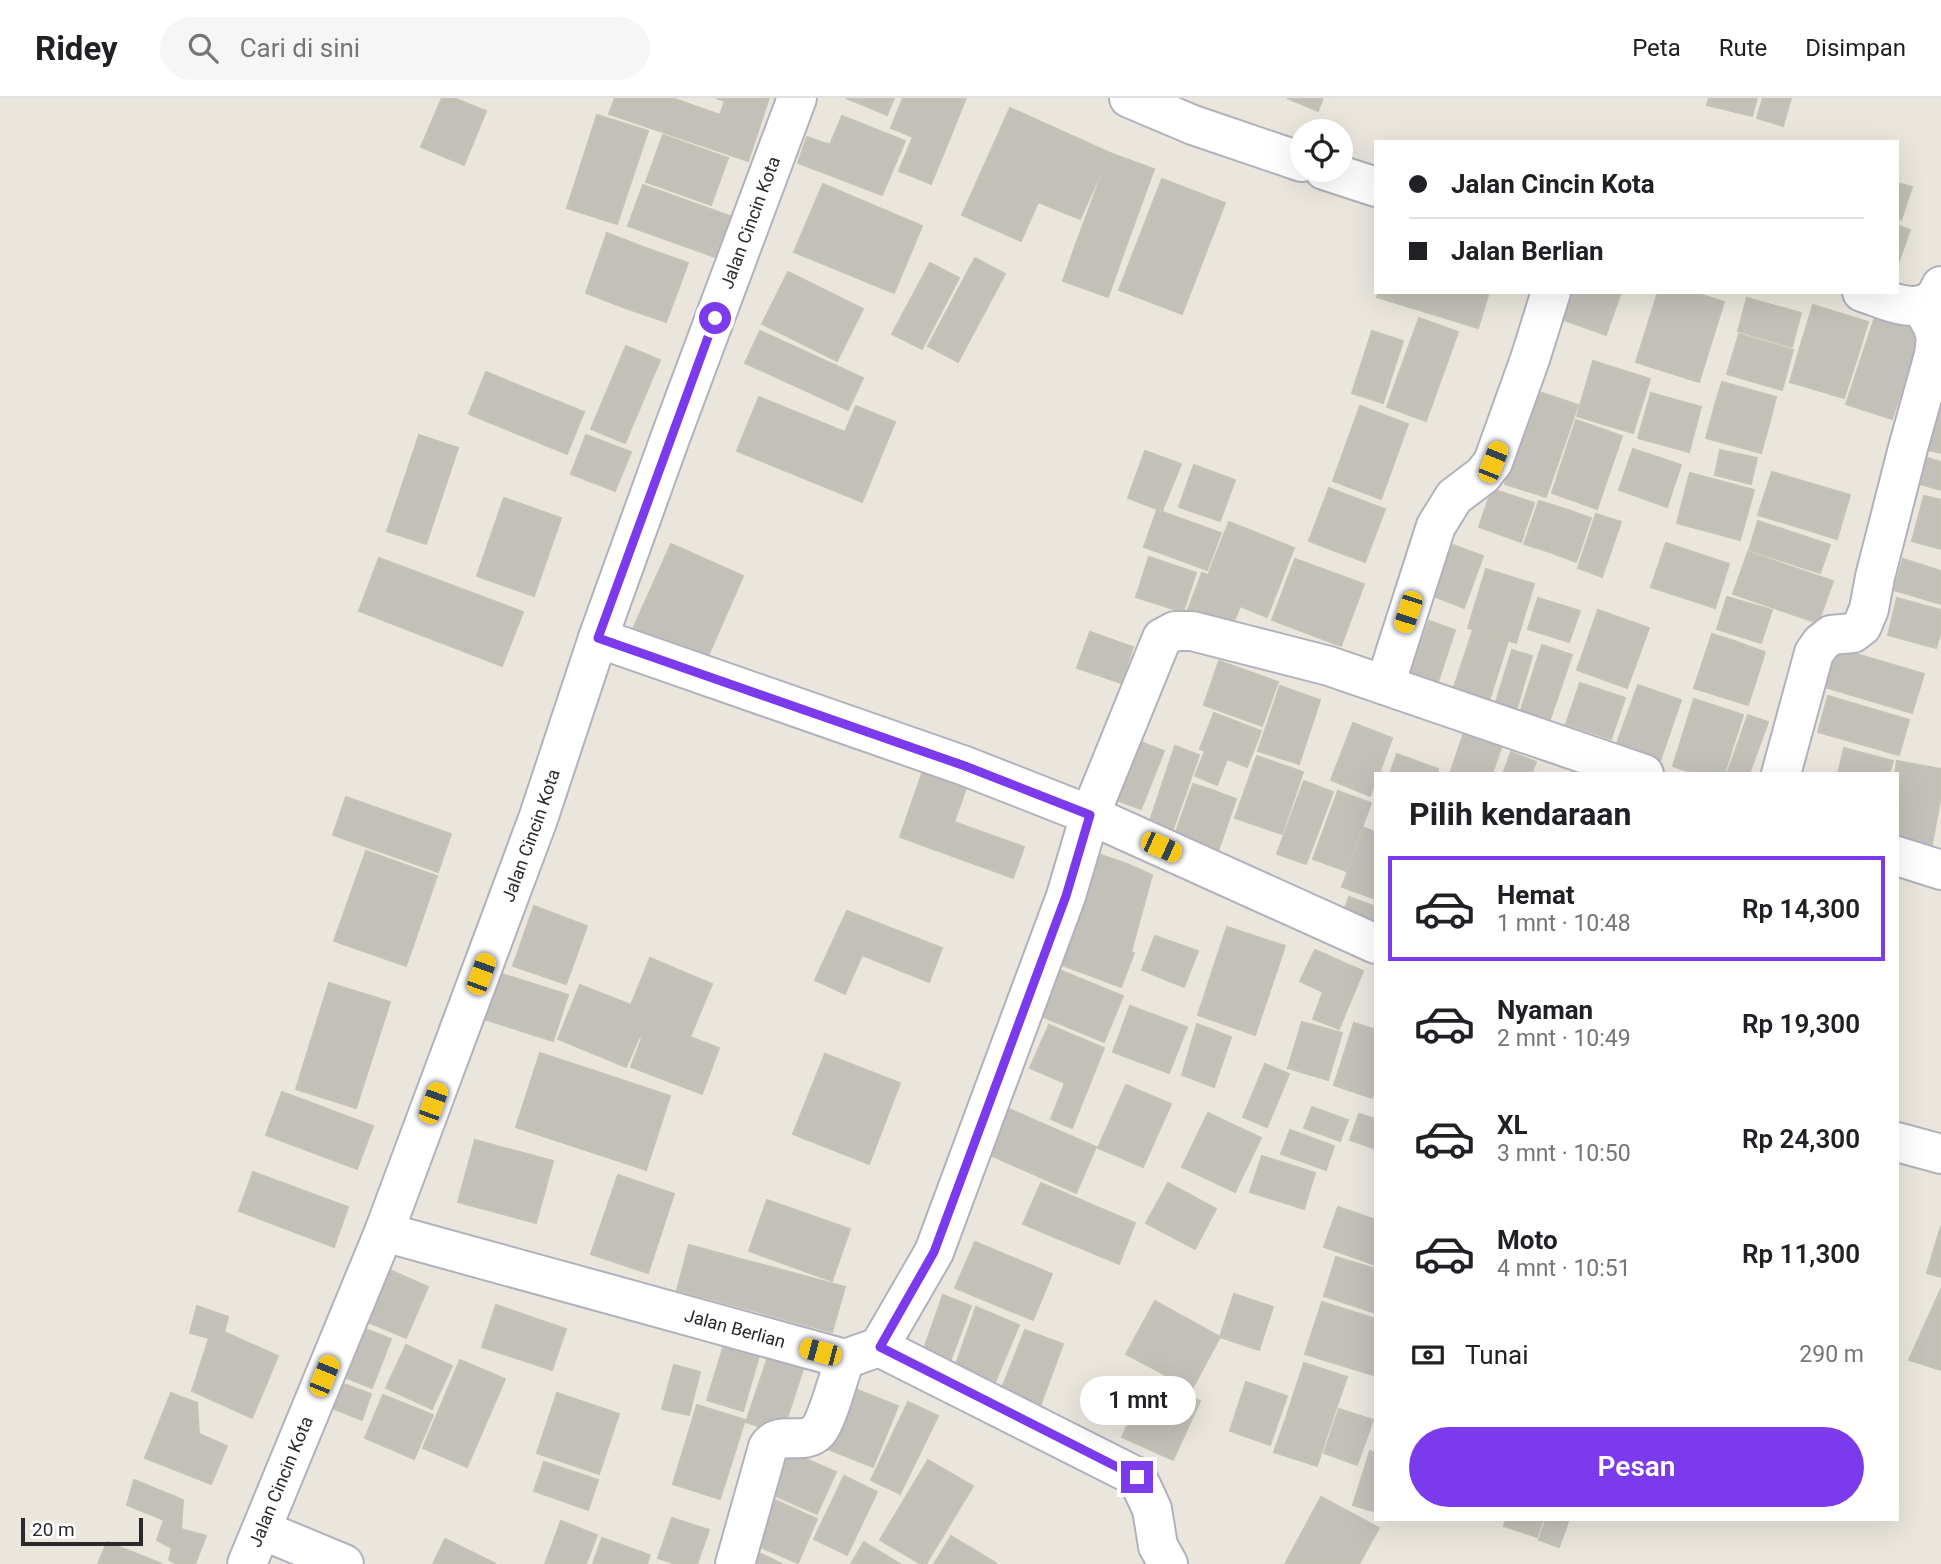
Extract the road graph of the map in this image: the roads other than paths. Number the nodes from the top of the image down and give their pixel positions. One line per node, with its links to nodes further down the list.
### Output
1 (797, 98): 9 (street, Jalan Cincin Kota)
2 (1129, 98): 3 (street)
3 (1290, 158)
4 (1353, 179): 5 (street)
5 (1374, 186)
6 (1550, 294): 10 (street)
7 (1868, 294): 8 (street)
8 (1931, 296): 12 (street)
9 (598, 638): 13 (street); 19 (street, Jalan Cincin Kota)
10 (1385, 685): 11 (street); 13 (street)
11 (1638, 772)
12 (1782, 772)
13 (1090, 815): 16 (street); 20 (street)
14 (1899, 857): 15 (street)
15 (1941, 870)
16 (1374, 943)
17 (1899, 1143): 18 (street)
18 (1941, 1154)
19 (384, 1232): 20 (street, Jalan Berlian); 21 (street, Jalan Cincin Kota)
20 (862, 1353): 24 (street); 25 (street, Jalan Berlian)
21 (262, 1530): 22 (street, Jalan Cincin Kota); 23 (street)
22 (247, 1564)
23 (344, 1564)
24 (735, 1564)
25 (1168, 1564)

